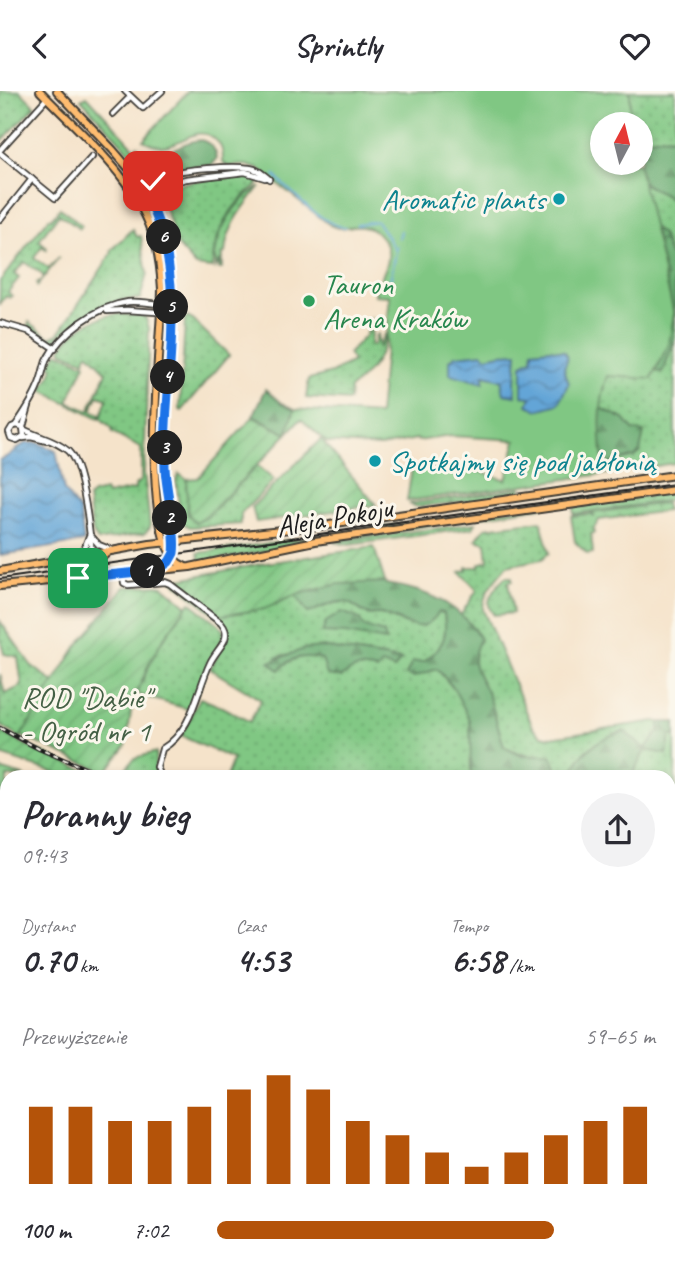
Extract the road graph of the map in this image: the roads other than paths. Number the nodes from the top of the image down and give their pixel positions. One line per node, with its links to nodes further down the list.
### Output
1 (40, 91): 6 (main road)
2 (57, 91): 11 (main road)
3 (125, 91): 5 (street)
4 (162, 91): 5 (street)
5 (130, 97): 7 (street)
6 (47, 98): 8 (street); 13 (main road)
7 (113, 114)
8 (0, 152): 10 (street)
9 (92, 157): 10 (street)
10 (32, 179): 14 (street)
11 (142, 188): 12 (main road); 12 (street); 13 (street)
12 (146, 195): 13 (street); 16 (main road)
13 (134, 197): 15 (main road)
14 (0, 219)
15 (160, 308): 16 (street); 18 (street); 28 (main road)
16 (171, 309): 27 (main road)
17 (0, 323): 18 (street)
18 (55, 349): 19 (street)
19 (29, 405): 20 (street); 21 (street)
20 (16, 425): 21 (street); 22 (street)
21 (24, 428): 22 (street); 23 (street)
22 (23, 438): 23 (street)
23 (52, 442): 26 (street)
24 (675, 475): 27 (main road, Aleja Pokoju)
25 (675, 490): 33 (main road, Aleja Pokoju)
26 (90, 532): 29 (street); 30 (street); 31 (street)
27 (174, 541): 28 (main road, Aleja Pokoju); 32 (main road)
28 (164, 543): 29 (main road, Aleja Pokoju); 32 (main road)
29 (112, 550): 30 (main road, Aleja Pokoju); 37 (main road)
30 (92, 554): 31 (main road, Aleja Pokoju); 38 (street)
31 (77, 557): 35 (main road, Aleja Pokoju)
32 (172, 558): 33 (main road); 34 (main road)
33 (190, 567): 34 (main road, Aleja Pokoju)
34 (158, 570): 36 (main road, Aleja Pokoju)
35 (0, 571)
36 (123, 574): 37 (main road, Aleja Pokoju); 40 (street)
37 (108, 575): 38 (main road, Aleja Pokoju)
38 (94, 577): 39 (main road, Aleja Pokoju)
39 (0, 586)
40 (159, 770)

